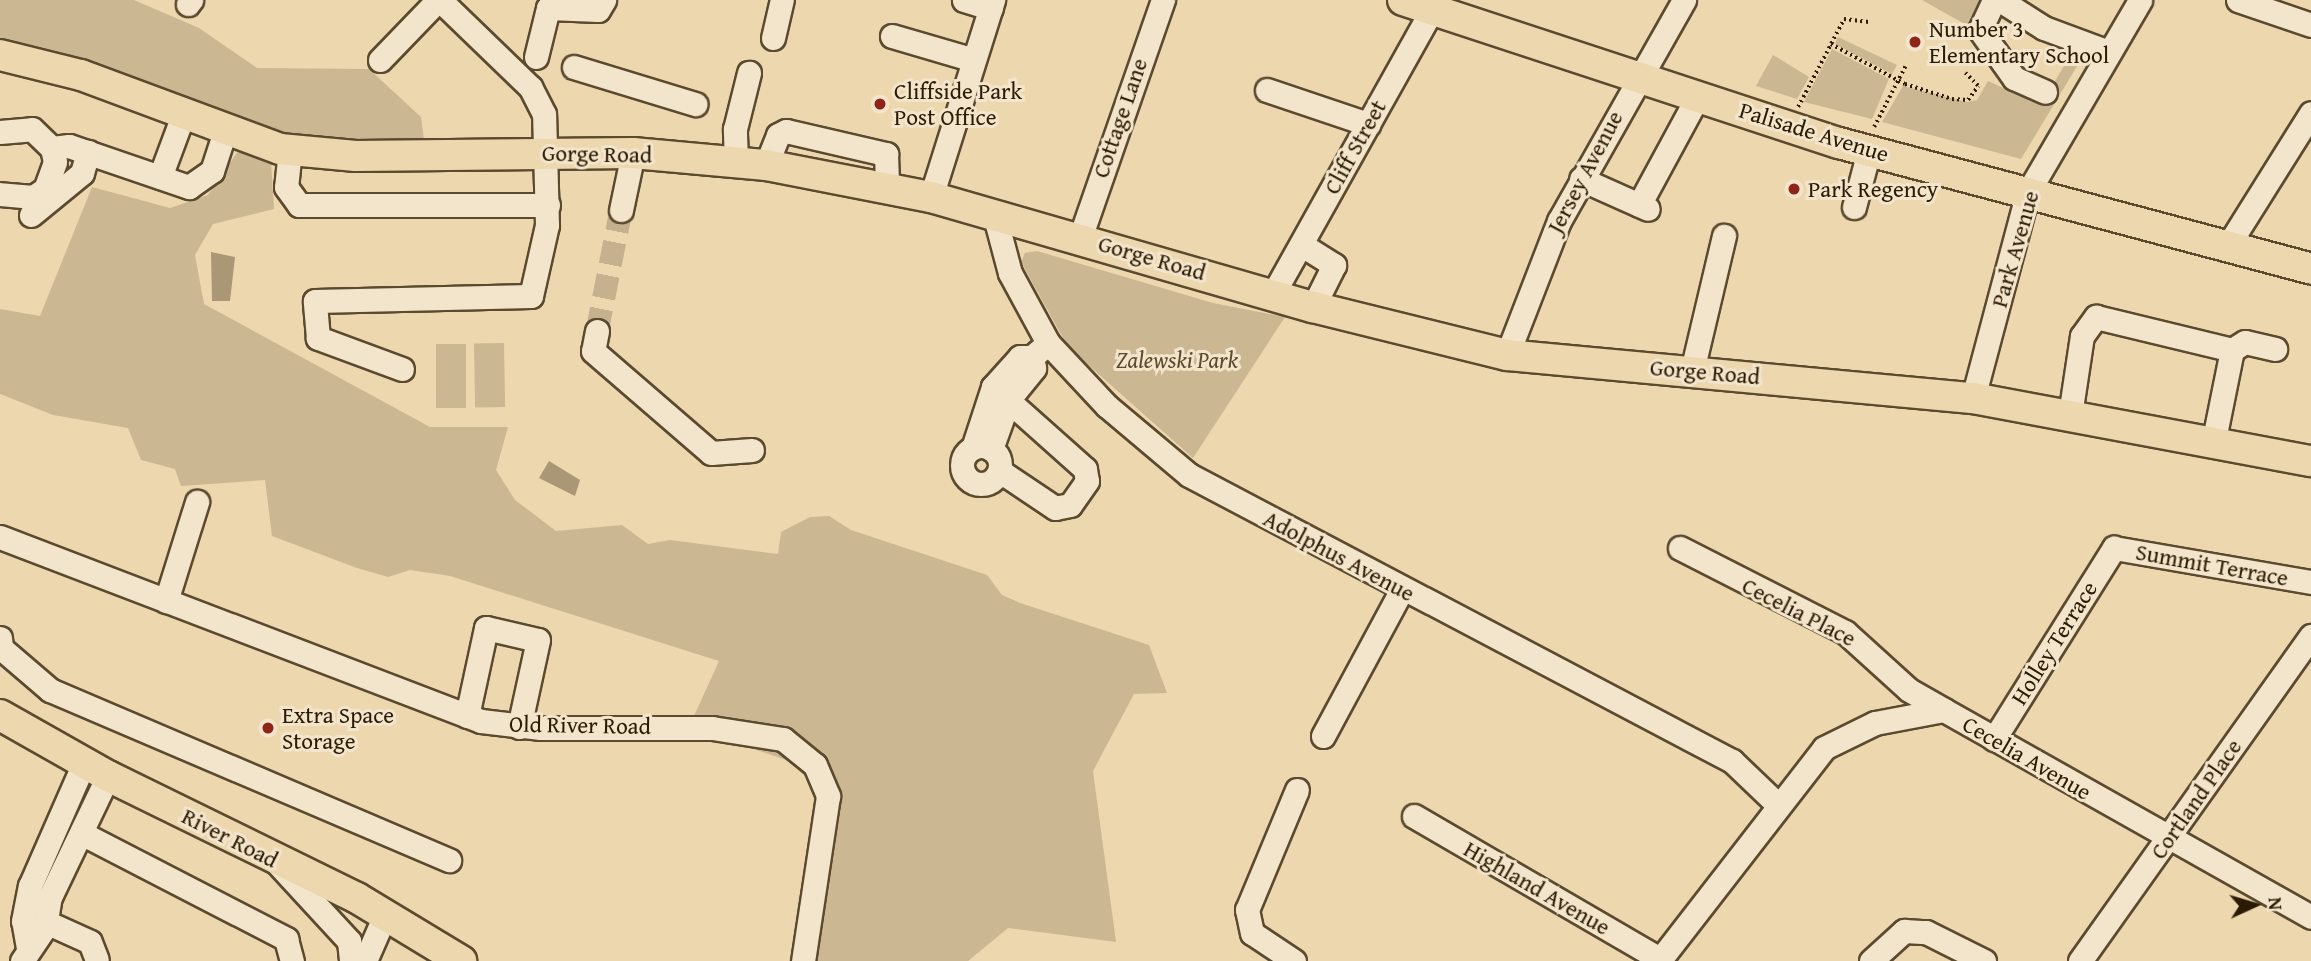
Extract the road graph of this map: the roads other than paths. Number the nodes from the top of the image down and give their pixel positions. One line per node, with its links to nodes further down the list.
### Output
1 (439, 0): 20 (street); 24 (street)
2 (604, 0): 19 (street)
3 (782, 0): 16 (street)
4 (964, 0): 12 (street)
5 (1163, 0): 52 (street, Cottage Lane)
6 (1403, 0): 13 (main road, Palisade Avenue)
7 (1684, 0): 23 (street, Jersey Avenue)
8 (1994, 0): 26 (street)
9 (2000, 0): 17 (street)
10 (2238, 0): 14 (street)
11 (2138, 1): 17 (street, Park Avenue)
12 (992, 4): 21 (street)
13 (1435, 4): 23 (main road, Palisade Avenue); 31 (street, Cliff Street)
14 (2311, 25)
15 (892, 36): 21 (street)
16 (773, 38)
17 (2109, 52): 43 (street, Park Avenue)
18 (0, 55): 30 (main road, Gorge Road)
19 (536, 57): 24 (street); 28 (street)
20 (380, 60)
21 (974, 60): 45 (street)
22 (749, 73): 40 (street)
23 (1636, 76): 27 (main road, Palisade Avenue); 42 (street, Jersey Avenue)
24 (522, 80): 37 (street)
25 (1267, 90): 31 (street)
26 (2045, 92)
27 (1698, 96): 36 (main road, Palisade Avenue); 42 (street)
28 (695, 104)
29 (2311, 113): 54 (street)
30 (183, 115): 33 (main road, Gorge Road); 41 (street)
31 (1368, 124): 53 (street, Cliff Street)
32 (0, 132): 34 (street)
33 (224, 133): 35 (main road, Gorge Road); 41 (street)
34 (52, 148): 38 (street); 44 (street)
35 (290, 150): 37 (main road, Gorge Road); 46 (street)
36 (1868, 150): 43 (main road, Palisade Avenue); 47 (street)
37 (550, 151): 39 (main road, Gorge Road); 46 (street)
38 (88, 152): 41 (street); 50 (street)
39 (632, 153): 40 (main road, Gorge Road); 48 (street)
40 (736, 162): 45 (main road, Gorge Road)
41 (160, 177)
42 (1581, 179): 62 (street, Jersey Avenue)
43 (2028, 192): 54 (main road, Palisade Avenue); 66 (street, Park Avenue)
44 (0, 194)
45 (931, 197): 49 (main road, Gorge Road)
46 (548, 205): 63 (street)
47 (1854, 207)
48 (621, 210)
49 (994, 213): 52 (main road, Gorge Road); 60 (street, Adolphus Avenue)
50 (31, 215)
51 (1724, 236): 64 (street)
52 (1080, 238): 56 (main road, Gorge Road)
53 (1301, 245): 56 (street, Cliff Street); 57 (street)
54 (2227, 247): 55 (main road, Palisade Avenue)
55 (2311, 270)
56 (1273, 294): 57 (main road, Gorge Road)
57 (1313, 307): 62 (main road, Gorge Road)
58 (597, 331): 70 (street)
59 (2275, 349): 61 (street)
60 (1040, 350): 65 (street); 78 (street, Adolphus Avenue)
61 (2232, 350): 67 (street); 68 (street)
62 (1507, 355): 64 (main road, Gorge Road)
63 (402, 369)
64 (1692, 371): 66 (main road, Gorge Road)
65 (1001, 393): 69 (street); 72 (street)
66 (1973, 398): 67 (main road, Gorge Road)
67 (2070, 415): 68 (main road, Gorge Road)
68 (2213, 444): 71 (main road, Gorge Road)
69 (982, 448): 72 (street); 72 (street)
70 (752, 450)
71 (2311, 461)
72 (1000, 471)
73 (197, 502): 79 (street)
74 (0, 537): 79 (street, Old River Road)
75 (1680, 548): 82 (street, Cecelia Place)
76 (2114, 548): 77 (street, Summit Terrace); 87 (street, Holley Terrace)
77 (2311, 582)
78 (1402, 589): 86 (street); 90 (street, Adolphus Avenue)
79 (166, 601): 84 (street, Old River Road)
80 (2311, 636): 93 (street, Cortland Place)
81 (2, 652): 94 (street)
82 (1944, 710): 87 (street, Cecelia Avenue); 90 (street, Cecelia Avenue)
83 (0, 715): 88 (main road, River Road)
84 (467, 716): 85 (street, Old River Road); 85 (street)
85 (519, 727): 108 (street, Old River Road)
86 (1323, 736)
87 (1994, 738): 93 (street, Cecelia Avenue)
88 (96, 770): 92 (street); 95 (main road, River Road); 96 (street)
89 (1297, 790): 109 (street)
90 (1777, 804): 103 (street, Cecelia Avenue)
91 (1414, 816): 103 (street, Highland Avenue)
92 (83, 834): 97 (street); 104 (street)
93 (2167, 839): 99 (street, Cecelia Avenue); 112 (street, Cortland Place)
94 (449, 860)
95 (276, 862): 98 (main road, River Road); 105 (street)
96 (35, 875): 97 (street); 101 (street)
97 (66, 887): 100 (street)
98 (386, 915): 106 (street); 107 (main road, River Road)
99 (2311, 917)
100 (46, 922): 101 (street); 102 (street)
101 (25, 954)
102 (97, 960)
103 (1659, 960)
104 (292, 961)
105 (351, 961)
106 (365, 961)
107 (461, 961)
108 (803, 961)
109 (1294, 961)
110 (1871, 961): 111 (street)
111 (1984, 961)
112 (2080, 961)

